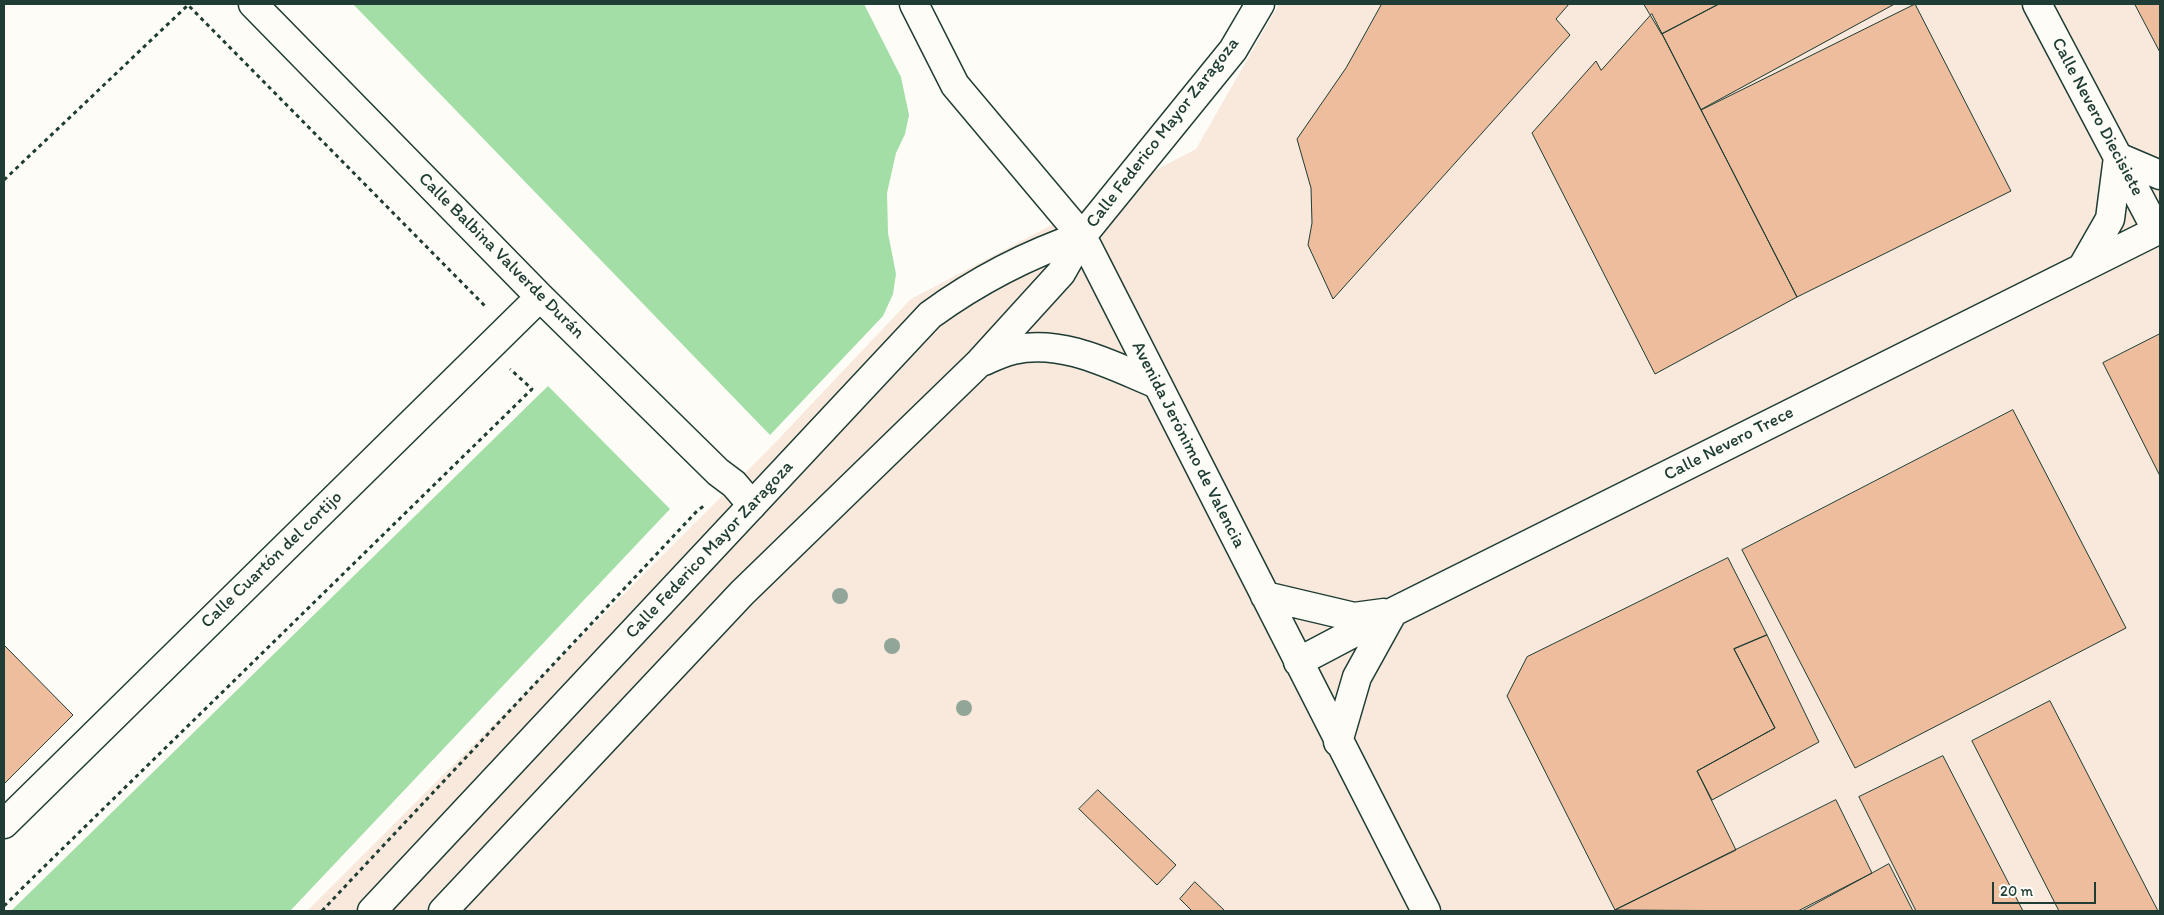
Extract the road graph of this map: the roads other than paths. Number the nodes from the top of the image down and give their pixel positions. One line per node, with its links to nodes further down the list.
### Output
1 (253, 4): 10 (street, Calle Balbina Valverde Durán)
2 (914, 4): 8 (street, Avenida Jerónimo de Valencia)
3 (1260, 4): 8 (street, Calle Federico Mayor Zaragoza)
4 (2037, 4): 5 (street, Calle Nevero Diecisiete)
5 (2118, 157): 6 (street); 7 (street, Calle Nevero Diecisiete); 9 (street)
6 (2160, 175)
7 (2159, 230): 9 (street, Calle Nevero Trece)
8 (1082, 236): 11 (street, Calle Federico Mayor Zaragoza); 12 (street, Avenida Jerónimo de Valencia); 13 (street, Calle Federico Mayor Zaragoza)
9 (2082, 268): 15 (street, Calle Nevero Trece)
10 (540, 297): 13 (street, Calle Balbina Valverde Durán); 18 (street, Calle Cuartón del cortijo)
11 (980, 362): 12 (street); 20 (street, Calle Federico Mayor Zaragoza)
12 (1157, 384): 14 (street, Avenida Jerónimo de Valencia)
13 (752, 505): 19 (street, Calle Federico Mayor Zaragoza)
14 (1265, 596): 15 (street); 16 (street, Avenida Jerónimo de Valencia)
15 (1392, 612): 16 (street, Calle Nevero Trece); 17 (street)
16 (1298, 662): 17 (street, Avenida Jerónimo de Valencia)
17 (1338, 742): 21 (street, Avenida Jerónimo de Valencia)
18 (4, 824)
19 (372, 911)
20 (443, 911)
21 (1426, 911)

